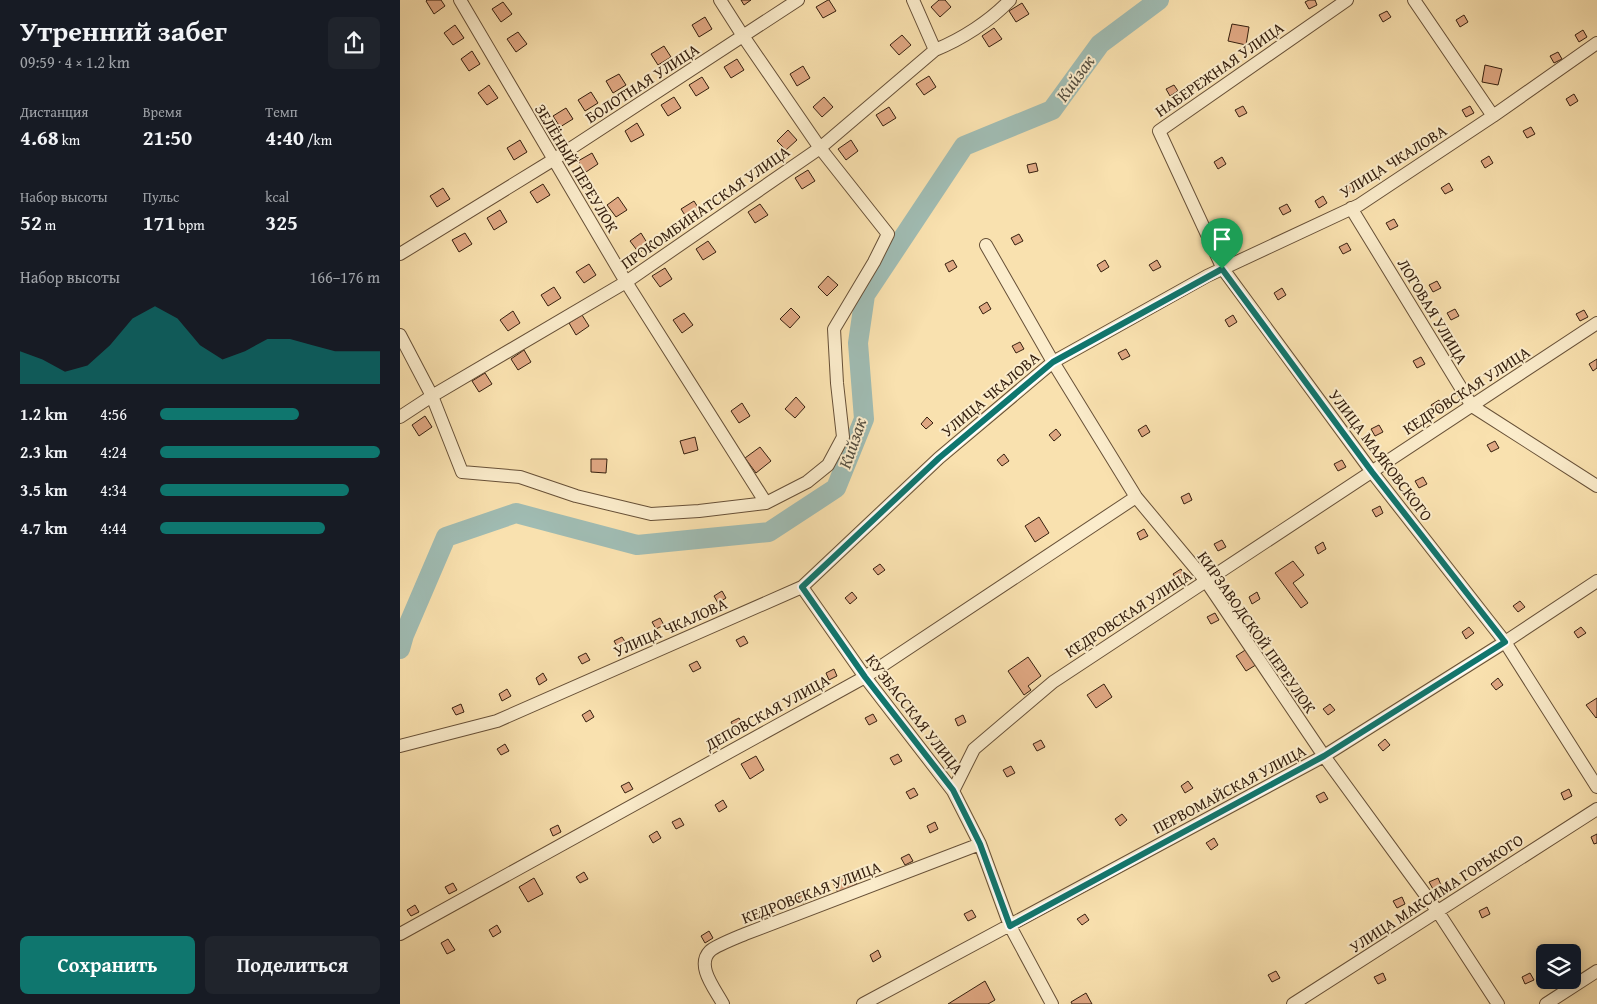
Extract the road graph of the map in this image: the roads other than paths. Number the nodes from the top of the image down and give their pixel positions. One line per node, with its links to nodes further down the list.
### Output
1 (460, 0): 14 (street, ЗЕЛЁНЫЙ ПЕРЕУЛОК)
2 (720, 0): 8 (street)
3 (798, 0): 8 (street, БОЛОТНАЯ УЛИЦА)
4 (912, 0): 10 (street)
5 (1010, 0): 10 (street, ПРОКОМБИНАТСКАЯ УЛИЦА)
6 (1347, 0): 12 (street, НАБЕРЕЖНАЯ УЛИЦА)
7 (1415, 0): 11 (street)
8 (743, 36): 13 (street); 14 (street, БОЛОТНАЯ УЛИЦА)
9 (1597, 43): 11 (street, УЛИЦА ЧКАЛОВА)
10 (935, 50): 13 (street, ПРОКОМБИНАТСКАЯ УЛИЦА)
11 (1493, 116): 15 (street, УЛИЦА ЧКАЛОВА)
12 (1159, 131): 18 (street, УЛИЦА МАЯКОВСКОГО)
13 (820, 148): 19 (street, ПРОКОМБИНАТСКАЯ УЛИЦА); 29 (street)
14 (553, 160): 17 (street, БОЛОТНАЯ УЛИЦА); 19 (street, ЗЕЛЁНЫЙ ПЕРЕУЛОК)
15 (1351, 208): 18 (street, УЛИЦА ЧКАЛОВА); 24 (street, ЛОГОВАЯ УЛИЦА)
16 (986, 245): 22 (street, КИРЗАВОДСКОЙ ПЕРЕУЛОК)
17 (400, 254)
18 (1222, 269): 22 (street, УЛИЦА ЧКАЛОВА); 26 (street, УЛИЦА МАЯКОВСКОГО)
19 (626, 282): 23 (street, ПРОКОМБИНАТСКАЯ УЛИЦА); 29 (street, ЗЕЛЁНЫЙ ПЕРЕУЛОК)
20 (1597, 324): 24 (street, КЕДРОВСКАЯ УЛИЦА)
21 (400, 335): 23 (street)
22 (1053, 362): 28 (street, КИРЗАВОДСКОЙ ПЕРЕУЛОК); 32 (street, УЛИЦА ЧКАЛОВА)
23 (432, 396): 25 (street, ПРОКОМБИНАТСКАЯ УЛИЦА); 29 (street)
24 (1472, 406): 26 (street, КЕДРОВСКАЯ УЛИЦА); 27 (street, ЛОГОВАЯ УЛИЦА)
25 (400, 417)
26 (1372, 472): 30 (street, КЕДРОВСКАЯ УЛИЦА); 33 (street, УЛИЦА МАЯКОВСКОГО)
27 (1597, 486)
28 (1136, 496): 30 (street, КИРЗАВОДСКОЙ ПЕРЕУЛОК); 34 (street, ДЕПОВСКАЯ УЛИЦА)
29 (766, 503)
30 (1206, 581): 36 (street, КИРЗАВОДСКОЙ ПЕРЕУЛОК); 38 (street, КЕДРОВСКАЯ УЛИЦА)
31 (1597, 581): 33 (street, ПЕРВОМАЙСКАЯ УЛИЦА)
32 (802, 587): 34 (street, КУЗБАССКАЯ УЛИЦА); 35 (street, УЛИЦА ЧКАЛОВА)
33 (1505, 642): 36 (street, ПЕРВОМАЙСКАЯ УЛИЦА); 37 (street, УЛИЦА МАЯКОВСКОГО)
34 (865, 677): 38 (street, КУЗБАССКАЯ УЛИЦА); 43 (street, ДЕПОВСКАЯ УЛИЦА)
35 (400, 746)
36 (1324, 756): 41 (street, КИРЗАВОДСКОЙ ПЕРЕУЛОК); 42 (street, ПЕРВОМАЙСКАЯ УЛИЦА)
37 (1597, 787)
38 (953, 790): 40 (street, КУЗБАССКАЯ УЛИЦА)
39 (1597, 809): 41 (street, УЛИЦА МАКСИМА ГОРЬКОГО)
40 (980, 844): 42 (street, КУЗБАССКАЯ УЛИЦА); 45 (street, КЕДРОВСКАЯ УЛИЦА)
41 (1438, 912): 48 (street, УЛИЦА МАКСИМА ГОРЬКОГО); 49 (street, КИРЗАВОДСКОЙ ПЕРЕУЛОК)
42 (1010, 926): 46 (street, ПЕРВОМАЙСКАЯ УЛИЦА); 47 (street, КУЗБАССКАЯ УЛИЦА)
43 (400, 934)
44 (1597, 970): 50 (street)
45 (723, 1004)
46 (863, 1004)
47 (1052, 1004)
48 (1293, 1004)
49 (1498, 1004)
50 (1546, 1004)

